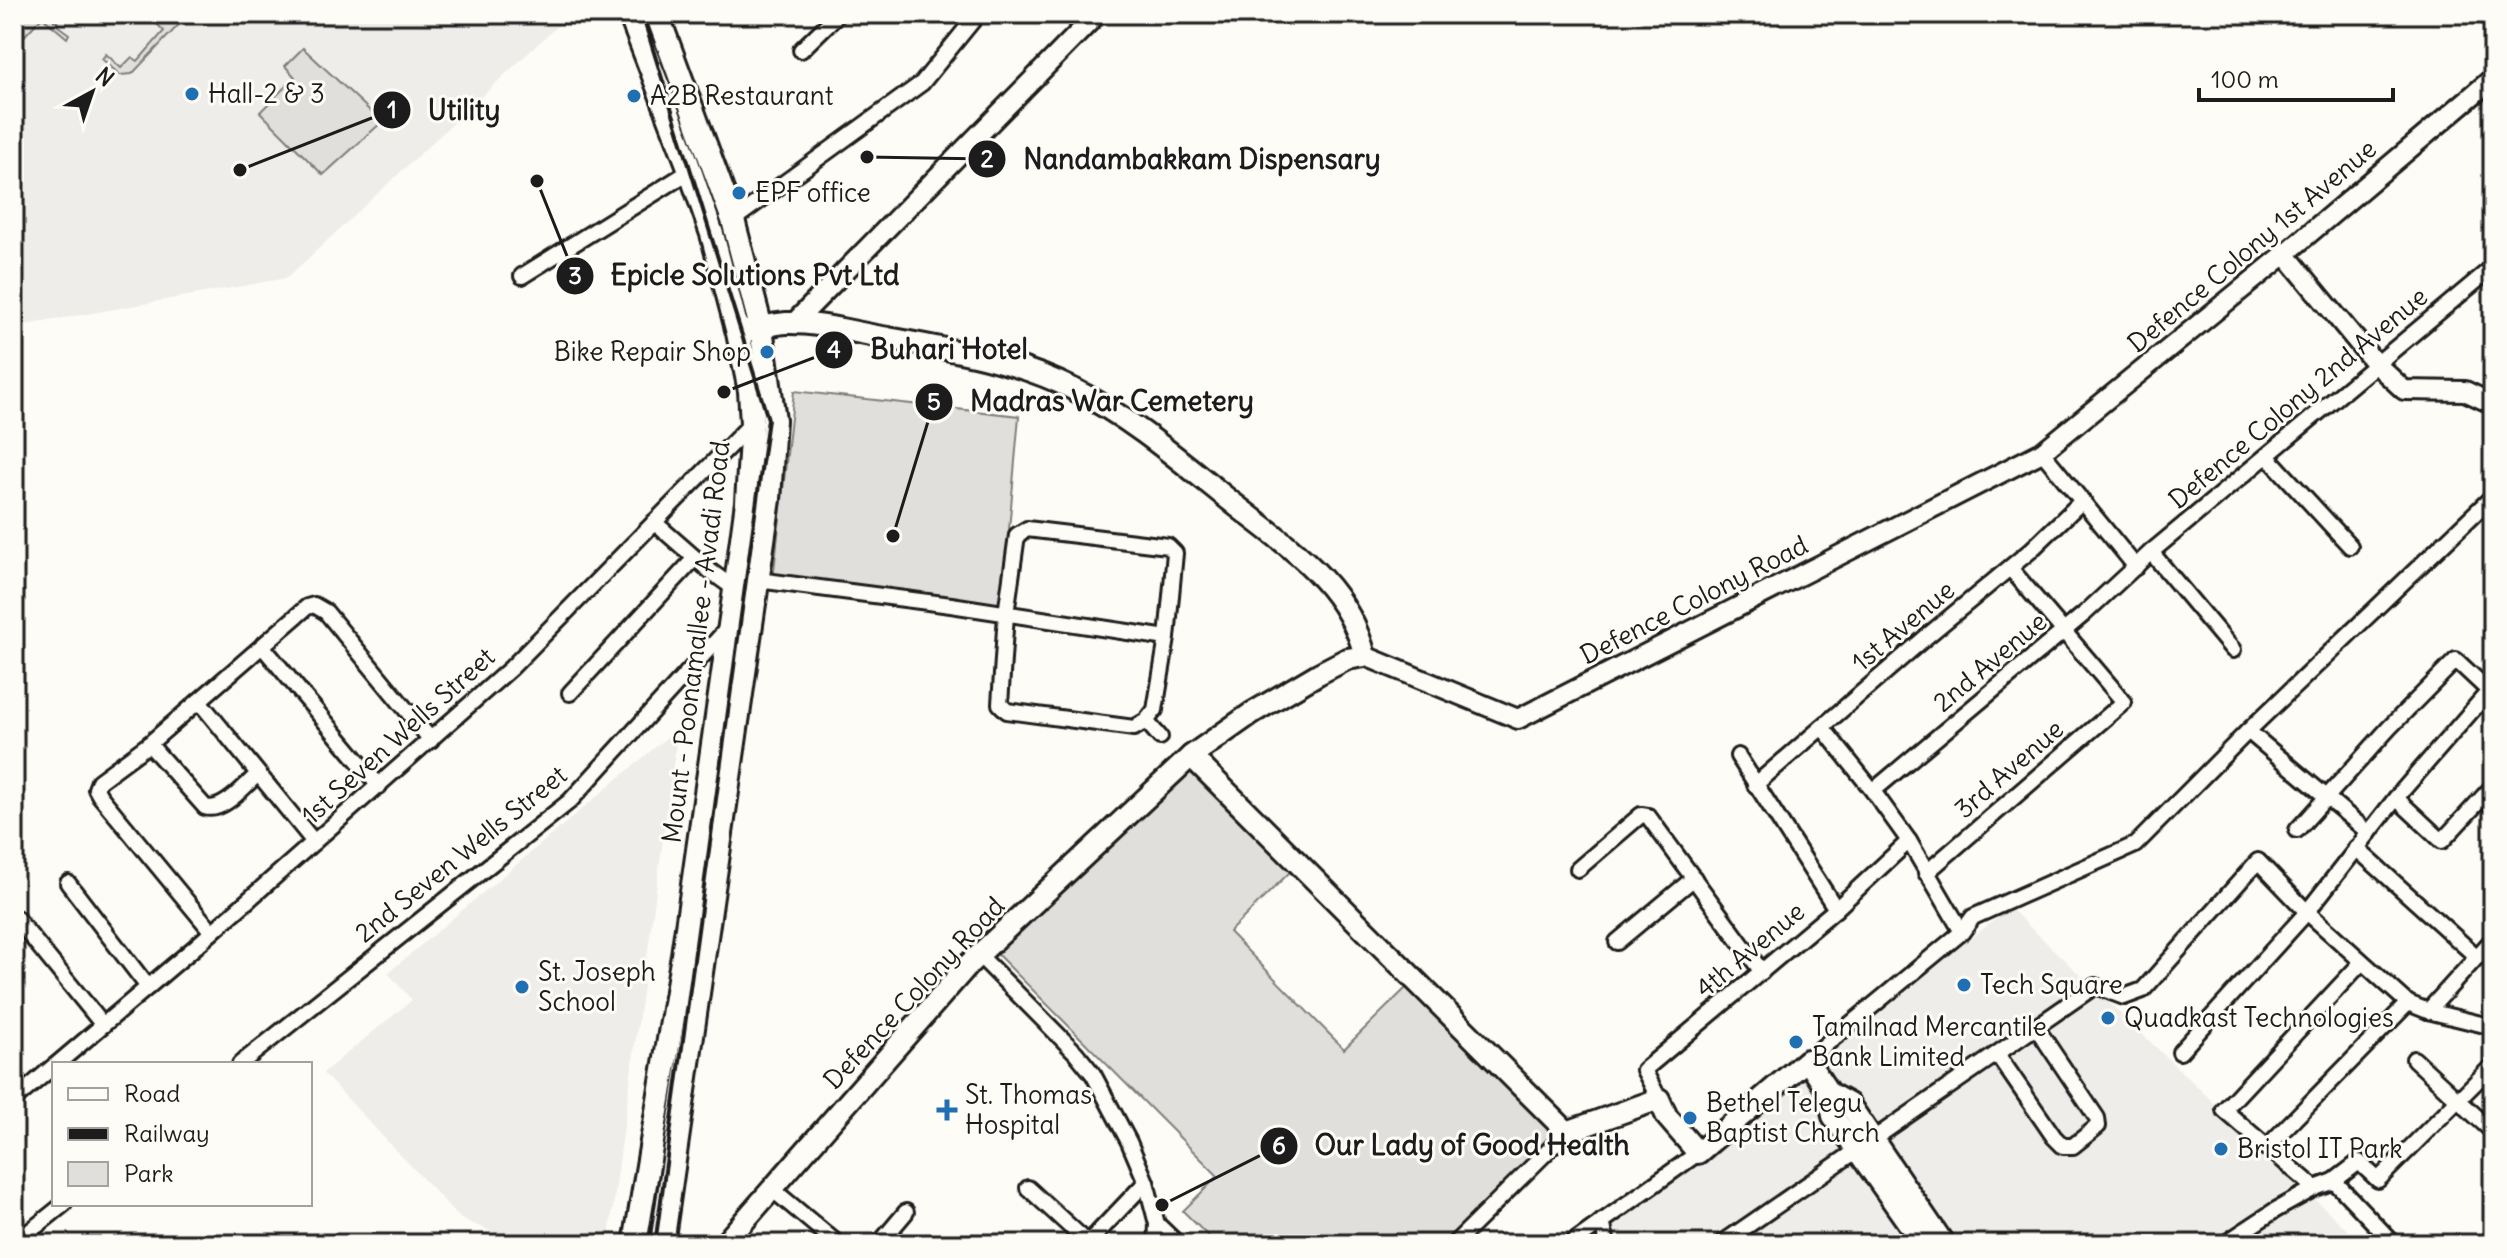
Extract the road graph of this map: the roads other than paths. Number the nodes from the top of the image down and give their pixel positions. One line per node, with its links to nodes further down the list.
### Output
1 (630, 14): 9 (main road, Mount - Poonamallee - Avadi Road)
2 (657, 14): 8 (main road, Mount - Poonamallee - Avadi Road)
3 (838, 14): 6 (street)
4 (1097, 14): 15 (street)
5 (973, 16): 11 (street)
6 (801, 50)
7 (2493, 78): 12 (street, Defence Colony 1st Avenue)
8 (698, 124): 9 (main road); 11 (main road, Mount - Poonamallee - Avadi Road)
9 (675, 131): 10 (main road, Mount - Poonamallee - Avadi Road)
10 (690, 171): 14 (street); 17 (main road, Mount - Poonamallee - Avadi Road)
11 (733, 220): 16 (main road, Mount - Poonamallee - Avadi Road)
12 (2285, 254): 18 (street); 21 (street, Defence Colony 1st Avenue)
13 (2491, 273): 18 (street, Defence Colony 2nd Avenue)
14 (522, 276)
15 (794, 323): 16 (main road); 38 (main road)
16 (761, 328): 17 (main road); 31 (main road, Mount - Poonamallee - Avadi Road)
17 (738, 333): 20 (main road, Mount - Poonamallee - Avadi Road)
18 (2375, 363): 19 (street); 22 (street, Defence Colony 2nd Avenue)
19 (2493, 404)
20 (752, 423): 25 (street, 1st Seven Wells Street); 31 (main road, Mount - Poonamallee - Avadi Road)
21 (2042, 452): 24 (street); 38 (street, Defence Colony Road)
22 (2268, 457): 26 (street); 27 (street, Defence Colony 2nd Avenue)
23 (2493, 496): 44 (street)
24 (2081, 502): 29 (street); 30 (street, 1st Avenue)
25 (654, 522): 28 (street); 46 (street, 1st Seven Wells Street)
26 (2350, 546)
27 (2151, 552): 29 (street, Defence Colony 2nd Avenue); 37 (street)
28 (695, 558): 31 (street); 40 (street)
29 (2136, 567): 34 (street, 2nd Avenue)
30 (2010, 568): 34 (street); 43 (street, 1st Avenue)
31 (743, 582): 32 (street); 33 (main road, Mount - Poonamallee - Avadi Road); 110 (main road, Mount - Poonamallee - Avadi Road)
32 (1006, 614): 35 (street); 35 (street); 42 (street)
33 (728, 628): 87 (street, 2nd Seven Wells Street); 109 (main road, Mount - Poonamallee - Avadi Road)
34 (2063, 632): 54 (street, 2nd Avenue); 63 (street, 3rd Avenue)
35 (1167, 638): 42 (street)
36 (263, 647): 41 (street); 46 (street); 52 (street)
37 (2233, 650)
38 (1365, 656): 48 (main road, Defence Colony Road)
39 (2488, 681): 55 (street); 56 (street)
40 (570, 693)
41 (199, 701): 47 (street); 50 (street)
42 (1146, 721): 45 (street)
43 (1822, 727): 51 (street, 1st Avenue); 54 (street)
44 (2248, 731): 55 (street); 70 (street)
45 (1160, 737)
46 (431, 740): 52 (street, 1st Seven Wells Street)
47 (149, 744): 50 (street); 69 (street)
48 (1191, 756): 73 (main road, Defence Colony Road); 93 (main road)
49 (1738, 756): 51 (street)
50 (258, 774): 60 (street)
51 (1755, 785): 66 (street)
52 (379, 786): 60 (street, 1st Seven Wells Street)
53 (2493, 786): 56 (street)
54 (1873, 791): 59 (street)
55 (2326, 797): 57 (street); 58 (street)
56 (2396, 798): 58 (street)
57 (2297, 830)
58 (2369, 833): 61 (street)
59 (1909, 841): 63 (street); 66 (street, 4th Avenue)
60 (314, 842): 69 (street, 1st Seven Wells Street)
61 (2356, 848): 67 (street); 72 (street)
62 (1578, 869): 64 (street)
63 (1926, 873): 70 (street)
64 (1694, 878): 71 (street); 75 (street)
65 (68, 883): 76 (street)
66 (1836, 909): 75 (street, 4th Avenue)
67 (2307, 912): 74 (street); 80 (street); 82 (street)
68 (16, 918): 79 (street)
69 (212, 932): 76 (street, 1st Seven Wells Street)
70 (1962, 932): 85 (street)
71 (1617, 942)
72 (2487, 950): 78 (street)
73 (979, 955): 99 (street); 102 (main road, Defence Colony Road)
74 (2362, 962): 77 (street); 96 (street)
75 (1762, 972): 91 (street, 4th Avenue)
76 (148, 987): 79 (street, 1st Seven Wells Street)
77 (2408, 1003): 78 (street); 96 (street)
78 (2428, 1011): 81 (street)
79 (103, 1025): 86 (street, 1st Seven Wells Street)
80 (2036, 1027): 83 (street); 83 (street)
81 (2493, 1027)
82 (2180, 1052)
83 (1997, 1054): 95 (street)
84 (2414, 1059): 90 (street)
85 (1807, 1060): 95 (main road); 97 (main road)
86 (59, 1062)
87 (243, 1062)
88 (2493, 1065): 90 (street)
89 (52, 1068): 92 (street, 1st Seven Wells Street)
90 (2459, 1098): 94 (street); 98 (street)
91 (1659, 1099): 93 (main road); 97 (main road)
92 (14, 1100)
93 (1567, 1132): 116 (street)
94 (2493, 1132)
95 (1865, 1145): 119 (street); 120 (main road); 121 (main road)
96 (2266, 1148): 101 (street)
97 (1698, 1153): 105 (street)
98 (2334, 1181): 101 (street); 123 (street)
99 (1146, 1182): 106 (street); 107 (street)
100 (1028, 1188): 107 (street)
101 (2315, 1188): 122 (street)
102 (772, 1189): 111 (main road, Defence Colony Road); 112 (street)
103 (62, 1206): 108 (street)
104 (906, 1212): 113 (street)
105 (1602, 1221): 117 (street); 118 (street)
106 (1157, 1224): 114 (street); 115 (street)
107 (1088, 1243)
108 (14, 1244)
109 (635, 1244)
110 (662, 1244)
111 (724, 1244)
112 (838, 1244)
113 (879, 1244)
114 (1156, 1244)
115 (1178, 1244)
116 (1454, 1244)
117 (1571, 1244)
118 (1607, 1244)
119 (1721, 1244)
120 (1923, 1244)
121 (1944, 1244)
122 (2224, 1244)
123 (2394, 1244)

